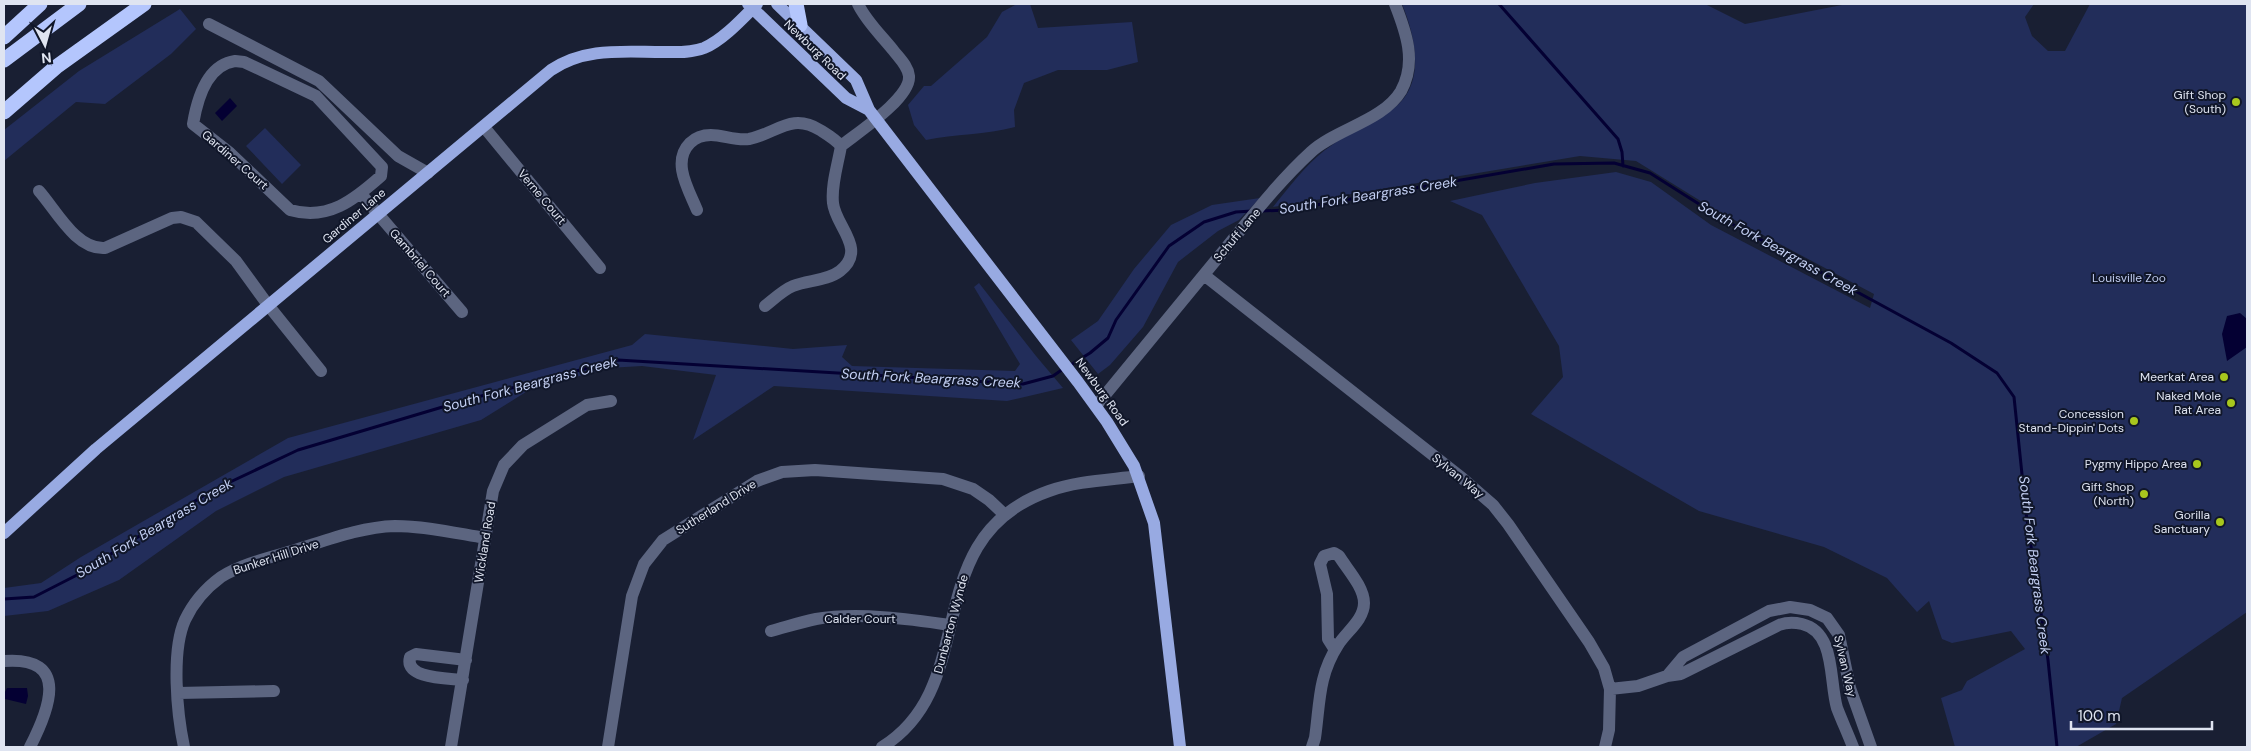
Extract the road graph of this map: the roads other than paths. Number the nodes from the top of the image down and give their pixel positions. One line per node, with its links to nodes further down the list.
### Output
1 (40, 4): 11 (highway)
2 (79, 4): 12 (highway)
3 (144, 4): 13 (highway)
4 (777, 4): 10 (main road, Newburg Road)
5 (796, 4): 10 (highway)
6 (858, 4): 14 (street)
7 (1395, 4): 23 (street, Schuff Lane)
8 (752, 5): 14 (main road, Newburg Road); 15 (main road, Gardiner Lane)
9 (209, 24): 17 (street)
10 (800, 25): 14 (main road, Newburg Road)
11 (4, 36)
12 (4, 60)
13 (4, 112)
14 (872, 115): 16 (street); 29 (main road, Newburg Road)
15 (484, 127): 17 (main road, Gardiner Lane); 22 (street, Verne Court)
16 (841, 146): 20 (street); 25 (street)
17 (428, 173): 21 (main road, Gardiner Lane)
18 (39, 190): 24 (street)
19 (361, 194): 19 (street, Gardiner Court); 21 (street)
20 (697, 210)
21 (378, 214): 24 (main road, Gardiner Lane); 26 (street, Gambriel Court)
22 (600, 268)
23 (1204, 275): 29 (street, Schuff Lane); 43 (street, Sylvan Way)
24 (268, 305): 27 (street); 32 (main road, Gardiner Lane)
25 (765, 306)
26 (462, 312)
27 (321, 371)
28 (611, 400): 33 (street, Wickland Road)
29 (1096, 406): 30 (main road, Newburg Road)
30 (1139, 476): 31 (street, Dunbarton Wynde); 51 (main road, Newburg Road)
31 (1005, 515): 34 (street, Dunbarton Wynde); 49 (street, Sutherland Drive)
32 (4, 533)
33 (485, 538): 38 (street, Wickland Road); 45 (street, Bunker Hill Drive)
34 (950, 625): 35 (street, Calder Court); 50 (street, Dunbarton Wynde)
35 (771, 631)
36 (1335, 650): 36 (street); 52 (street)
37 (1845, 658): 40 (street); 41 (street, Sylvan Way); 55 (street, Sylvan Way)
38 (466, 660): 42 (street, Wickland Road); 42 (street)
39 (4, 661): 46 (street)
40 (1829, 661): 41 (street, Sylvan Way); 54 (street, Sylvan Way)
41 (1667, 676): 43 (street, Sylvan Way)
42 (463, 680): 48 (street, Wickland Road)
43 (1610, 689): 53 (street)
44 (274, 691): 45 (street)
45 (178, 693): 47 (street, Bunker Hill Drive)
46 (30, 747)
47 (184, 747)
48 (451, 747)
49 (608, 747)
50 (882, 747)
51 (1180, 747)
52 (1312, 747)
53 (1605, 747)
54 (1854, 747)
55 (1871, 747)

